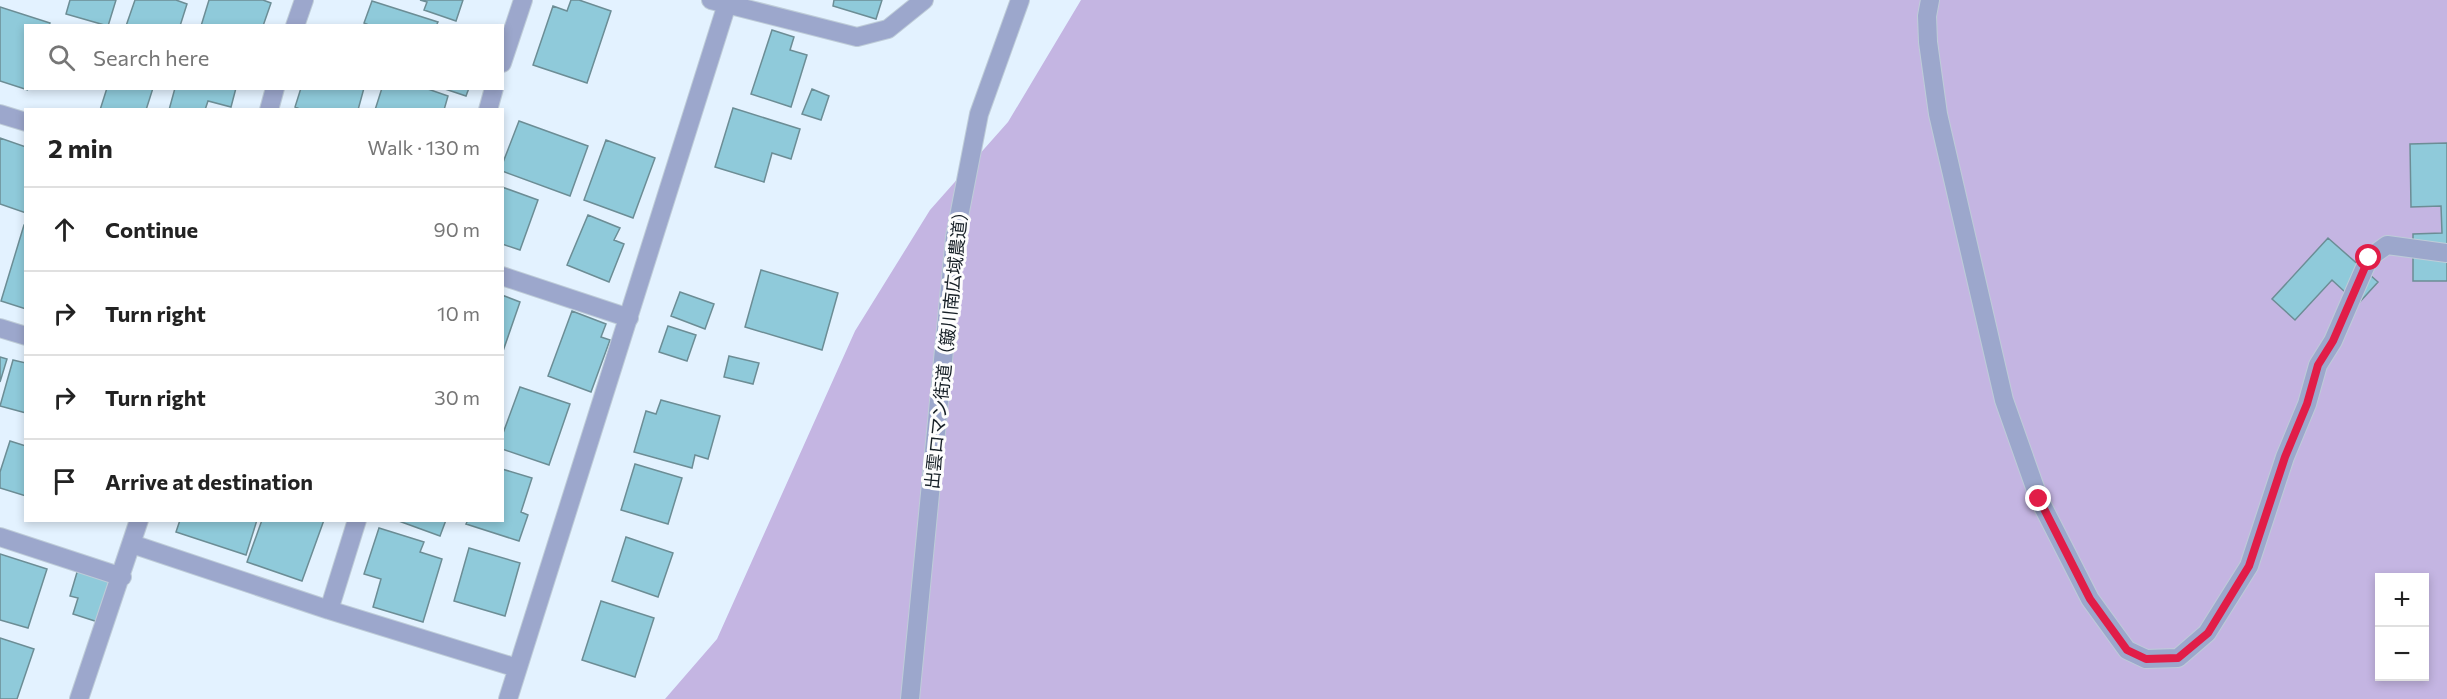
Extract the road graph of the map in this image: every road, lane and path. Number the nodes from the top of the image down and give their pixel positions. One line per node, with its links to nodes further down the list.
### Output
1 (304, 0): 7 (street)
2 (523, 0): 8 (street)
3 (924, 0): 6 (street)
4 (1020, 0): 29 (street, 出雲ロマン街道（簸川南広域農道）)
5 (1930, 0): 15 (street)
6 (719, 2): 17 (street)
7 (297, 24)
8 (504, 57)
9 (274, 90): 11 (street)
10 (493, 90): 12 (street)
11 (270, 108)
12 (489, 108)
13 (0, 114): 14 (street)
14 (24, 121)
15 (2447, 252)
16 (504, 277): 17 (street)
17 (629, 318): 26 (street)
18 (0, 328): 19 (street)
19 (24, 335)
20 (138, 522): 23 (street)
21 (356, 522): 25 (street)
22 (0, 537): 24 (street)
23 (132, 544): 24 (street); 25 (street)
24 (122, 577): 27 (street)
25 (329, 610): 26 (street)
26 (517, 668): 28 (street)
27 (80, 699)
28 (508, 699)
29 (910, 699)

